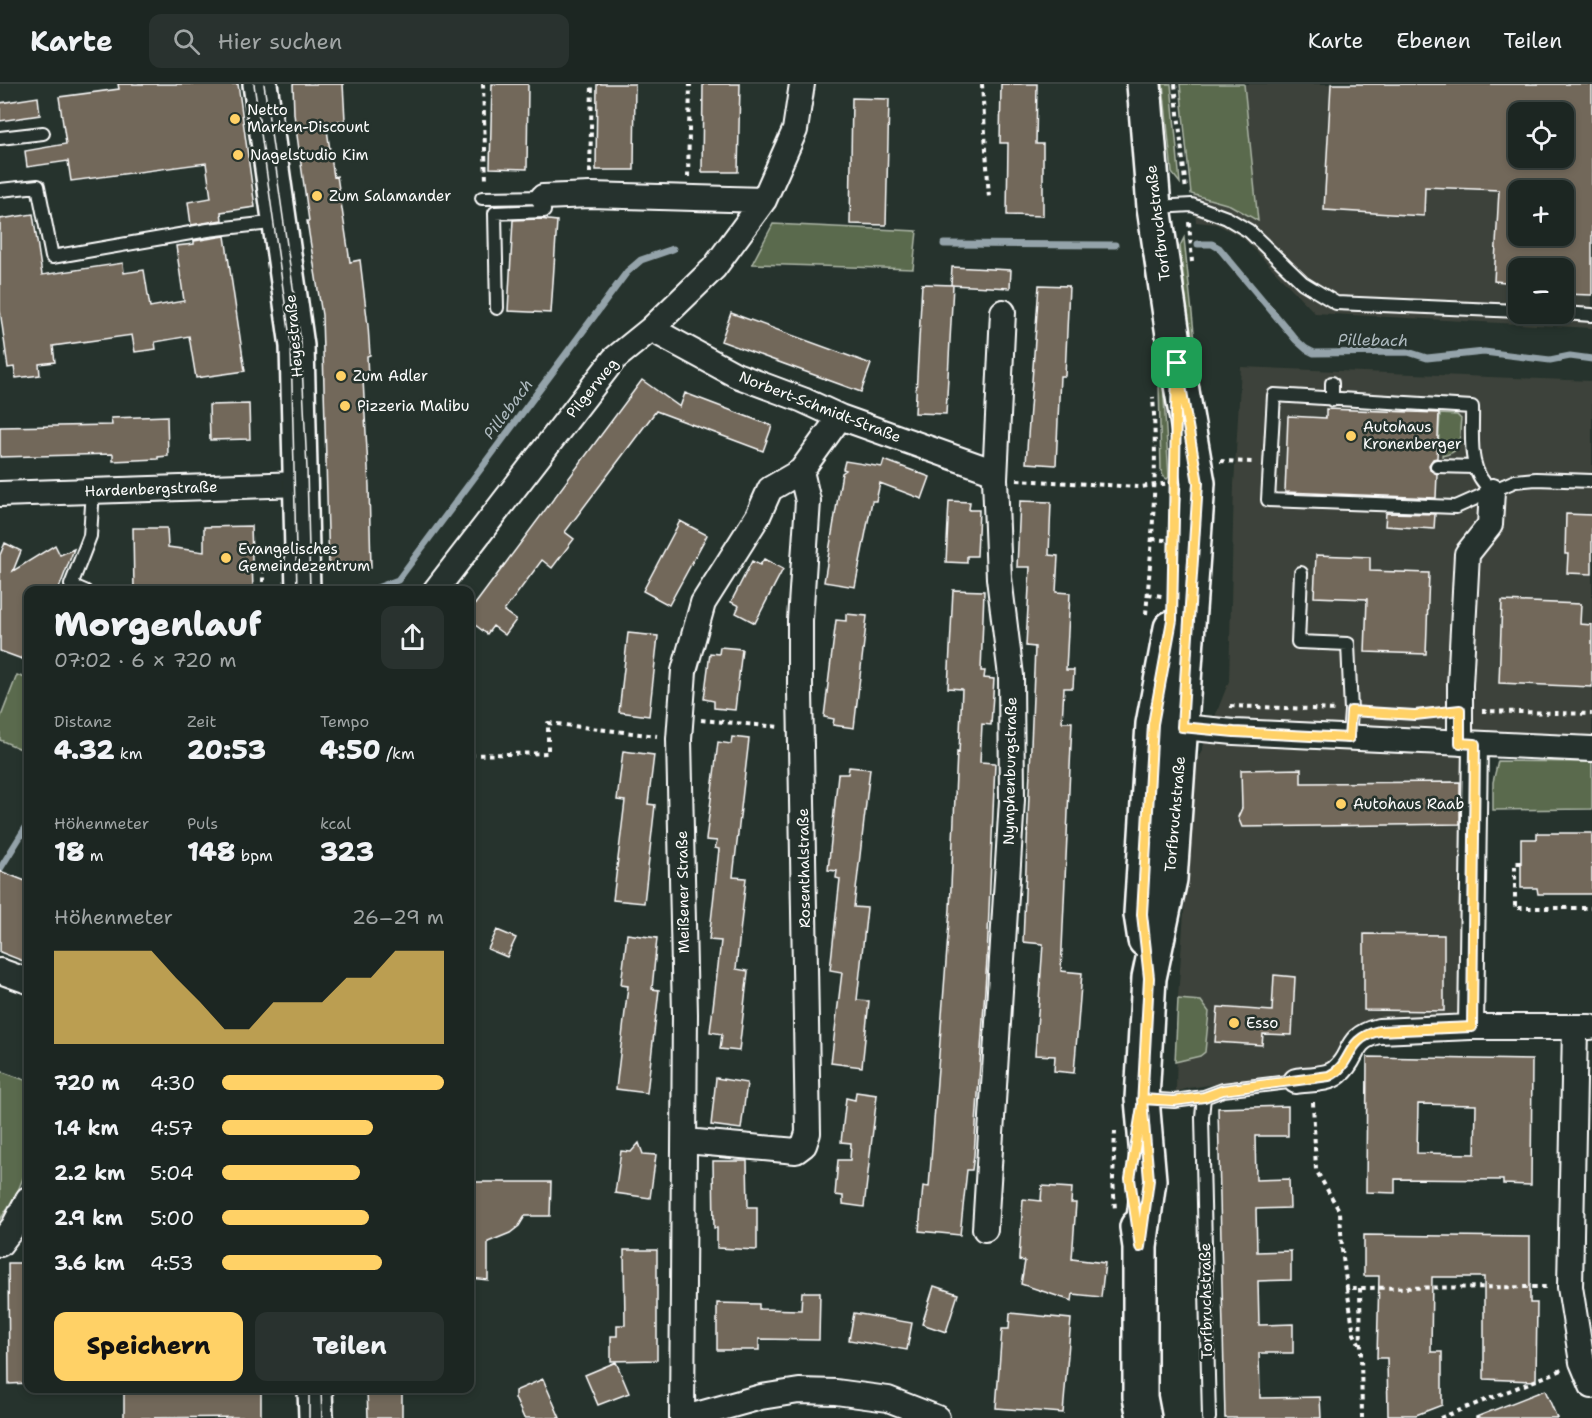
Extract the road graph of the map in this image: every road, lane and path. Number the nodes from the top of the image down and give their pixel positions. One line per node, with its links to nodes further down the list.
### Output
1 (260, 84): 19 (main road, Heyestraße)
2 (483, 84): 10 (path)
3 (592, 84): 12 (path)
4 (690, 84): 16 (path)
5 (802, 84): 17 (street, Pilgerweg)
6 (982, 84): 15 (path)
7 (1144, 84): 18 (main road, Torfbruchstraße)
8 (43, 133): 9 (lane)
9 (0, 138)
10 (497, 182)
11 (0, 190): 19 (lane)
12 (590, 195): 14 (street); 16 (street)
13 (482, 198): 14 (lane)
14 (543, 198): 20 (lane)
15 (989, 198)
16 (688, 199): 17 (street)
17 (764, 200): 25 (street, Pilgerweg)
18 (1154, 207): 21 (lane); 26 (main road, Torfbruchstraße)
19 (280, 222): 38 (main road, Heyestraße)
20 (496, 308)
21 (1508, 311)
22 (1003, 312): 35 (street, Nymphenburgstraße)
23 (1574, 314): 24 (lane)
24 (1592, 315)
25 (651, 329): 29 (street, Norbert-Schmidt-Straße); 49 (street, Pilgerweg)
26 (1177, 363): 51 (main road, Torfbruchstraße); 56 (main road, Torfbruchstraße)
27 (1332, 383): 28 (lane)
28 (1332, 400): 33 (lane); 40 (lane)
29 (840, 417): 34 (street, Meißener Straße); 35 (street, Norbert-Schmidt-Straße)
30 (1220, 461): 31 (path)
31 (1243, 461)
32 (1437, 466): 33 (lane)
33 (1473, 466): 40 (lane)
34 (801, 471): 57 (street, Meißener Straße); 58 (street, Rosenthalstraße)
35 (1004, 476): 37 (path); 78 (street, Nymphenburgstraße)
36 (1592, 481): 40 (lane)
37 (1170, 483)
38 (302, 484): 39 (street, Hardenbergstraße); 48 (main road, Heyestraße)
39 (93, 490): 41 (street, Hardenbergstraße); 46 (lane)
40 (1492, 491): 53 (street)
41 (0, 495)
42 (1152, 539): 43 (path)
43 (1166, 540)
44 (275, 565): 47 (path)
45 (1301, 573): 54 (lane)
46 (73, 586)
47 (263, 586)
48 (303, 586)
49 (439, 586)
50 (1148, 594): 51 (path)
51 (1167, 608): 56 (main road); 65 (main road, Torfbruchstraße)
52 (1220, 706): 54 (path)
53 (1460, 710): 54 (path); 55 (path); 60 (street)
54 (1351, 711): 59 (lane)
55 (1592, 714)
56 (1182, 727): 59 (street); 65 (main road); 67 (main road, Torfbruchstraße)
57 (679, 728): 58 (path); 62 (path); 74 (street, Meißener Straße)
58 (801, 729): 74 (street, Rosenthalstraße)
59 (1349, 738): 60 (street)
60 (1468, 743): 61 (street); 69 (street)
61 (1592, 749)
62 (474, 755)
63 (1521, 863): 64 (path)
64 (1592, 908)
65 (1142, 914): 67 (main road, Torfbruchstraße)
66 (0, 971): 68 (street)
67 (1149, 978): 73 (main road, Torfbruchstraße)
68 (24, 980)
69 (1472, 1027): 70 (street); 71 (street)
70 (1584, 1027): 82 (street)
71 (1304, 1080): 72 (lane); 80 (path)
72 (1204, 1097): 73 (lane); 91 (lane, Torfbruchstraße)
73 (1142, 1103): 90 (main road, Torfbruchstraße)
74 (686, 1141): 88 (street, Meißener Straße)
75 (1113, 1179): 76 (path)
76 (1124, 1179)
77 (24, 1207): 79 (street)
78 (985, 1229)
79 (0, 1244)
80 (1347, 1288): 81 (path); 83 (path)
81 (1360, 1288): 82 (path); 83 (path)
82 (1578, 1295): 84 (street)
83 (1359, 1344): 92 (path)
84 (1582, 1362): 85 (street); 93 (path)
85 (1592, 1386)
86 (315, 1393): 87 (main road)
87 (316, 1418)
88 (684, 1418): 89 (street)
89 (937, 1418)
90 (1144, 1418)
91 (1209, 1418)
92 (1362, 1418)
93 (1440, 1418)

